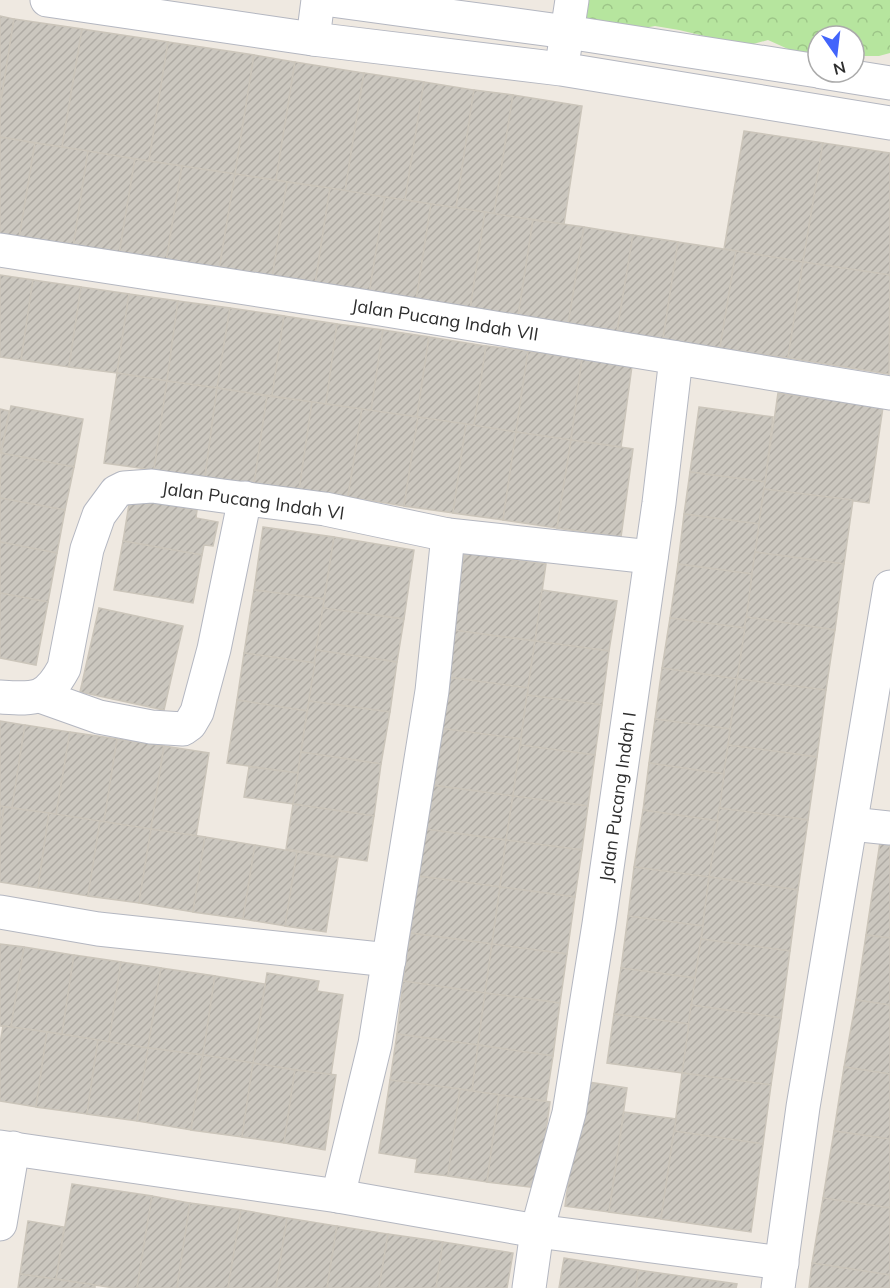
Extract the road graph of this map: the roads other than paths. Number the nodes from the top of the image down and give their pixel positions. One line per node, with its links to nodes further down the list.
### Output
1 (47, 0): 7 (street)
2 (318, 0): 7 (street)
3 (331, 0): 5 (street)
4 (572, 0): 6 (street)
5 (527, 13): 6 (street); 8 (street)
6 (567, 32): 9 (street); 10 (street)
7 (313, 39): 8 (street)
8 (519, 64): 9 (street)
9 (561, 69): 13 (street)
10 (806, 70)
11 (866, 79): 12 (street)
12 (890, 83)
13 (890, 123)
14 (0, 250): 15 (street, Jalan Pucang Indah VII)
15 (676, 358): 16 (street, Jalan Pucang Indah VII); 19 (street, Jalan Pucang Indah I)
16 (890, 393)
17 (245, 498): 18 (street, Jalan Pucang Indah VI); 21 (street, Jalan Pucang Indah VI); 21 (street)
18 (448, 535): 19 (street, Jalan Pucang Indah VI); 26 (street)
19 (651, 557): 30 (street, Jalan Pucang Indah I)
20 (889, 604): 23 (street)
21 (40, 696): 22 (street)
22 (0, 697)
23 (851, 824): 24 (street); 31 (street)
24 (890, 828)
25 (0, 912): 26 (street)
26 (389, 960): 28 (street)
27 (6, 1147): 28 (street); 29 (street)
28 (338, 1196): 30 (street)
29 (0, 1224)
30 (537, 1231): 31 (street); 32 (street, Jalan Pucang Indah I)
31 (780, 1276)
32 (529, 1288)

